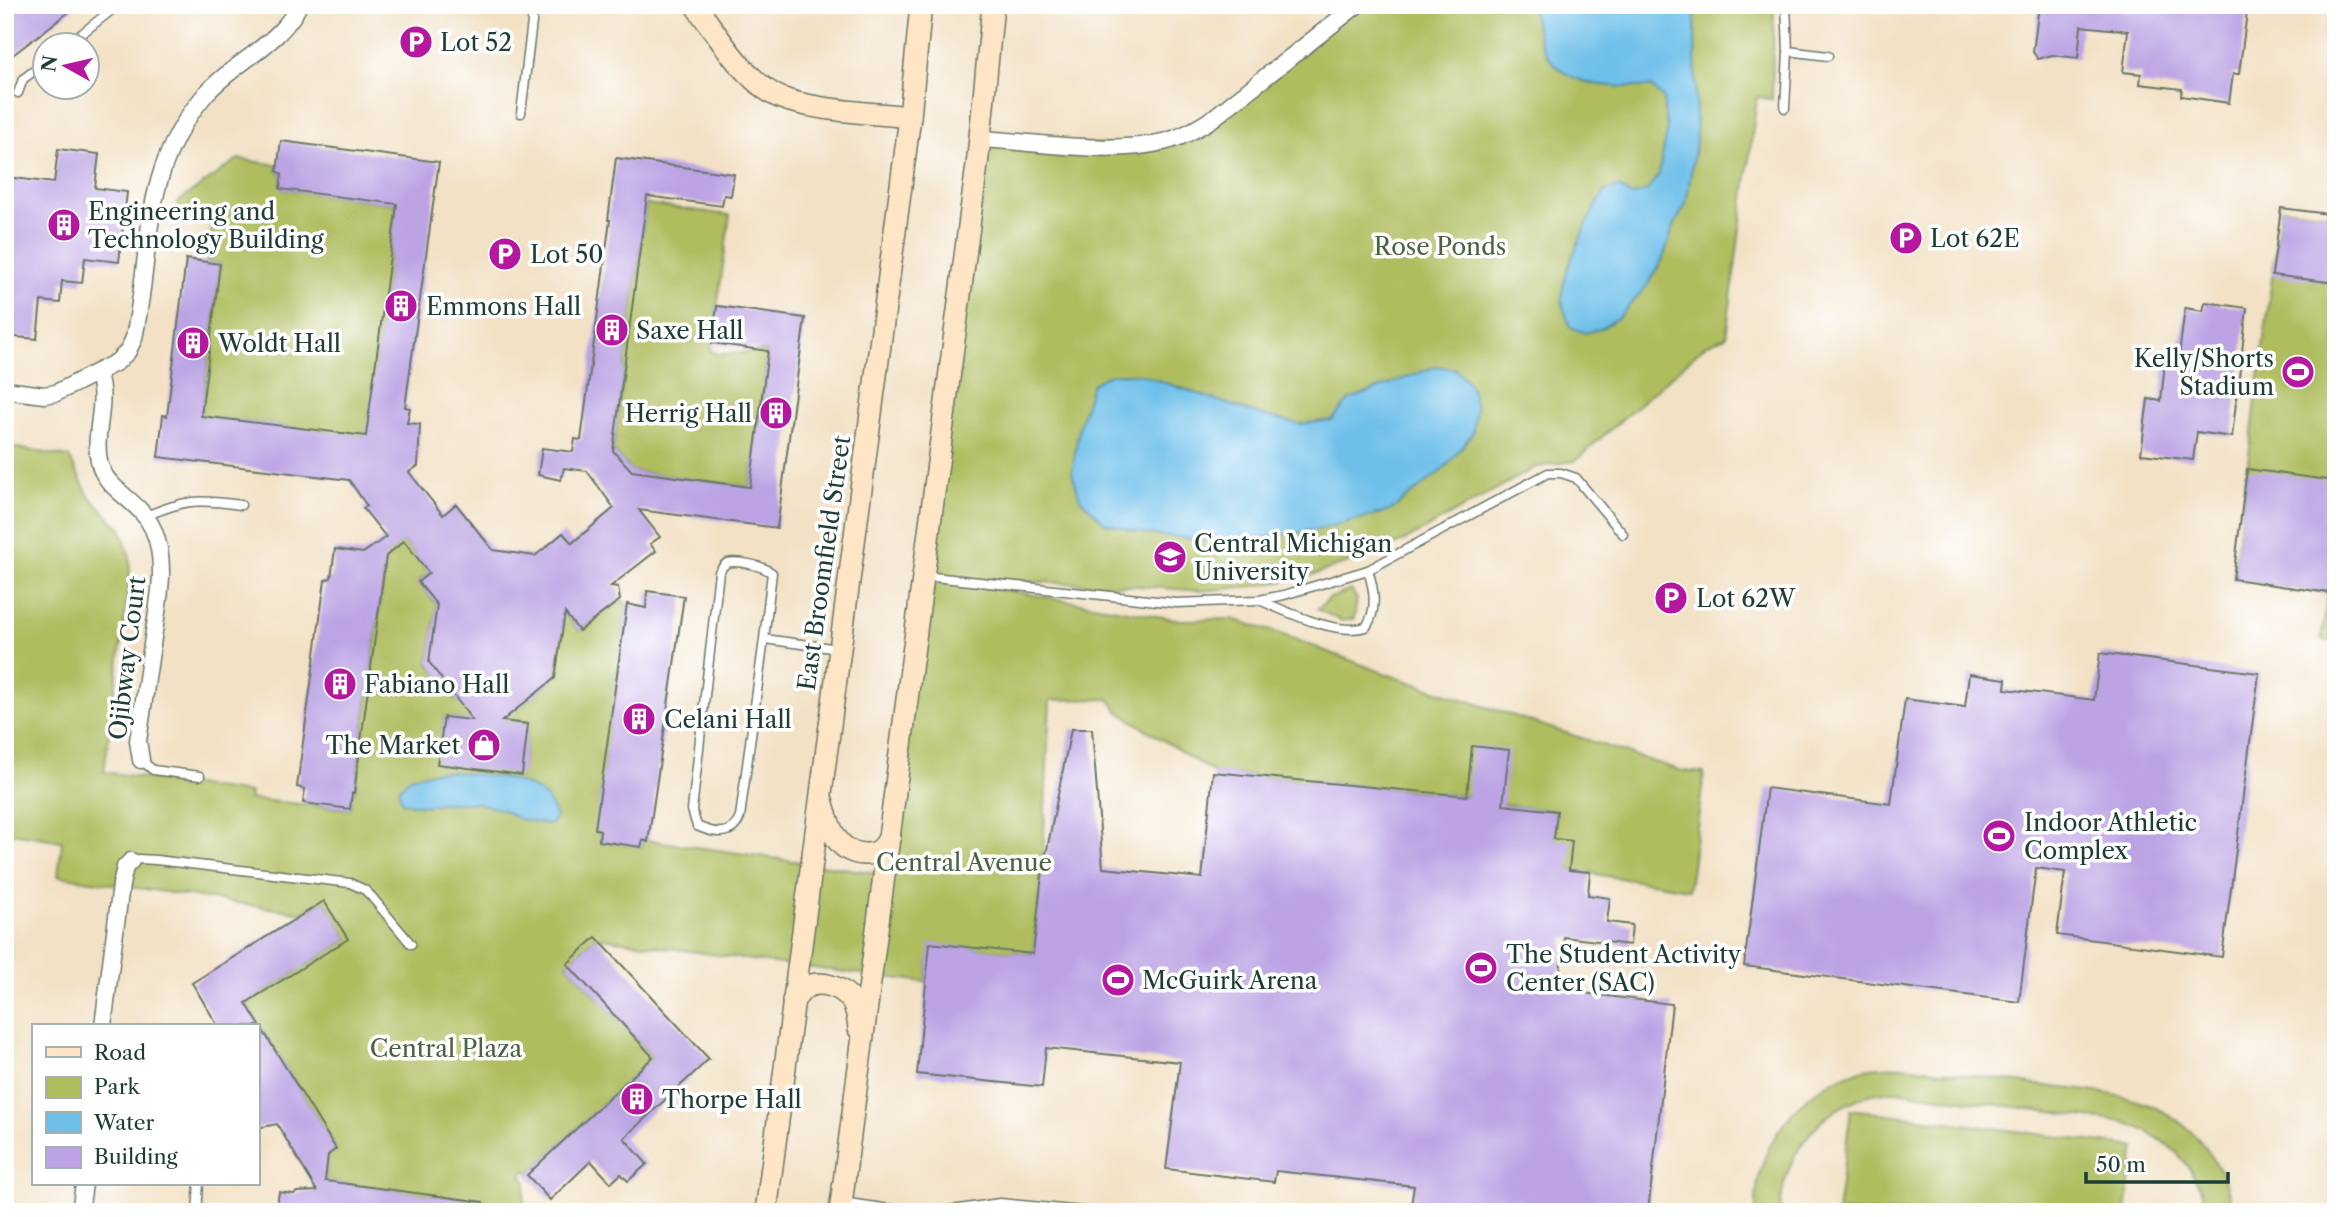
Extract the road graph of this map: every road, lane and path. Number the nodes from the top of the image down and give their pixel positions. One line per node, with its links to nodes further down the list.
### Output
1 (118, 5): 9 (lane)
2 (299, 5): 18 (street)
3 (534, 5): 15 (lane)
4 (695, 5): 16 (main road)
5 (921, 5): 16 (main road, East Broomfield Street)
6 (993, 5): 17 (main road)
7 (1357, 5): 17 (street)
8 (1786, 5): 10 (lane)
9 (84, 32)
10 (1788, 51): 11 (lane); 14 (lane)
11 (1828, 56)
12 (32, 72): 13 (lane)
13 (18, 93)
14 (1785, 108)
15 (521, 114)
16 (910, 117): 27 (main road, East Broomfield Street)
17 (980, 139): 24 (main road)
18 (97, 373): 19 (street); 21 (street, Ojibway Court)
19 (5, 390)
20 (241, 505): 21 (lane)
21 (146, 516): 28 (street, Ojibway Court)
22 (1623, 534): 23 (lane)
23 (1368, 570): 25 (lane); 25 (lane)
24 (924, 576): 25 (lane); 31 (main road)
25 (1259, 600)
26 (764, 639): 26 (lane); 27 (lane)
27 (839, 649): 30 (main road, East Broomfield Street)
28 (141, 760): 29 (lane)
29 (200, 776)
30 (820, 795): 31 (main road); 34 (main road, East Broomfield Street)
31 (890, 836): 36 (main road)
32 (131, 861): 33 (lane); 35 (street)
33 (411, 944)
34 (793, 1000): 36 (main road); 42 (main road, East Broomfield Street)
35 (103, 1024)
36 (861, 1055): 39 (main road)
37 (84, 1186): 40 (street)
38 (199, 1186): 41 (lane)
39 (841, 1207): 43 (lane)
40 (80, 1212)
41 (197, 1212)
42 (766, 1212)
43 (911, 1212)
44 (938, 1212): 45 (lane)
45 (1093, 1212)

